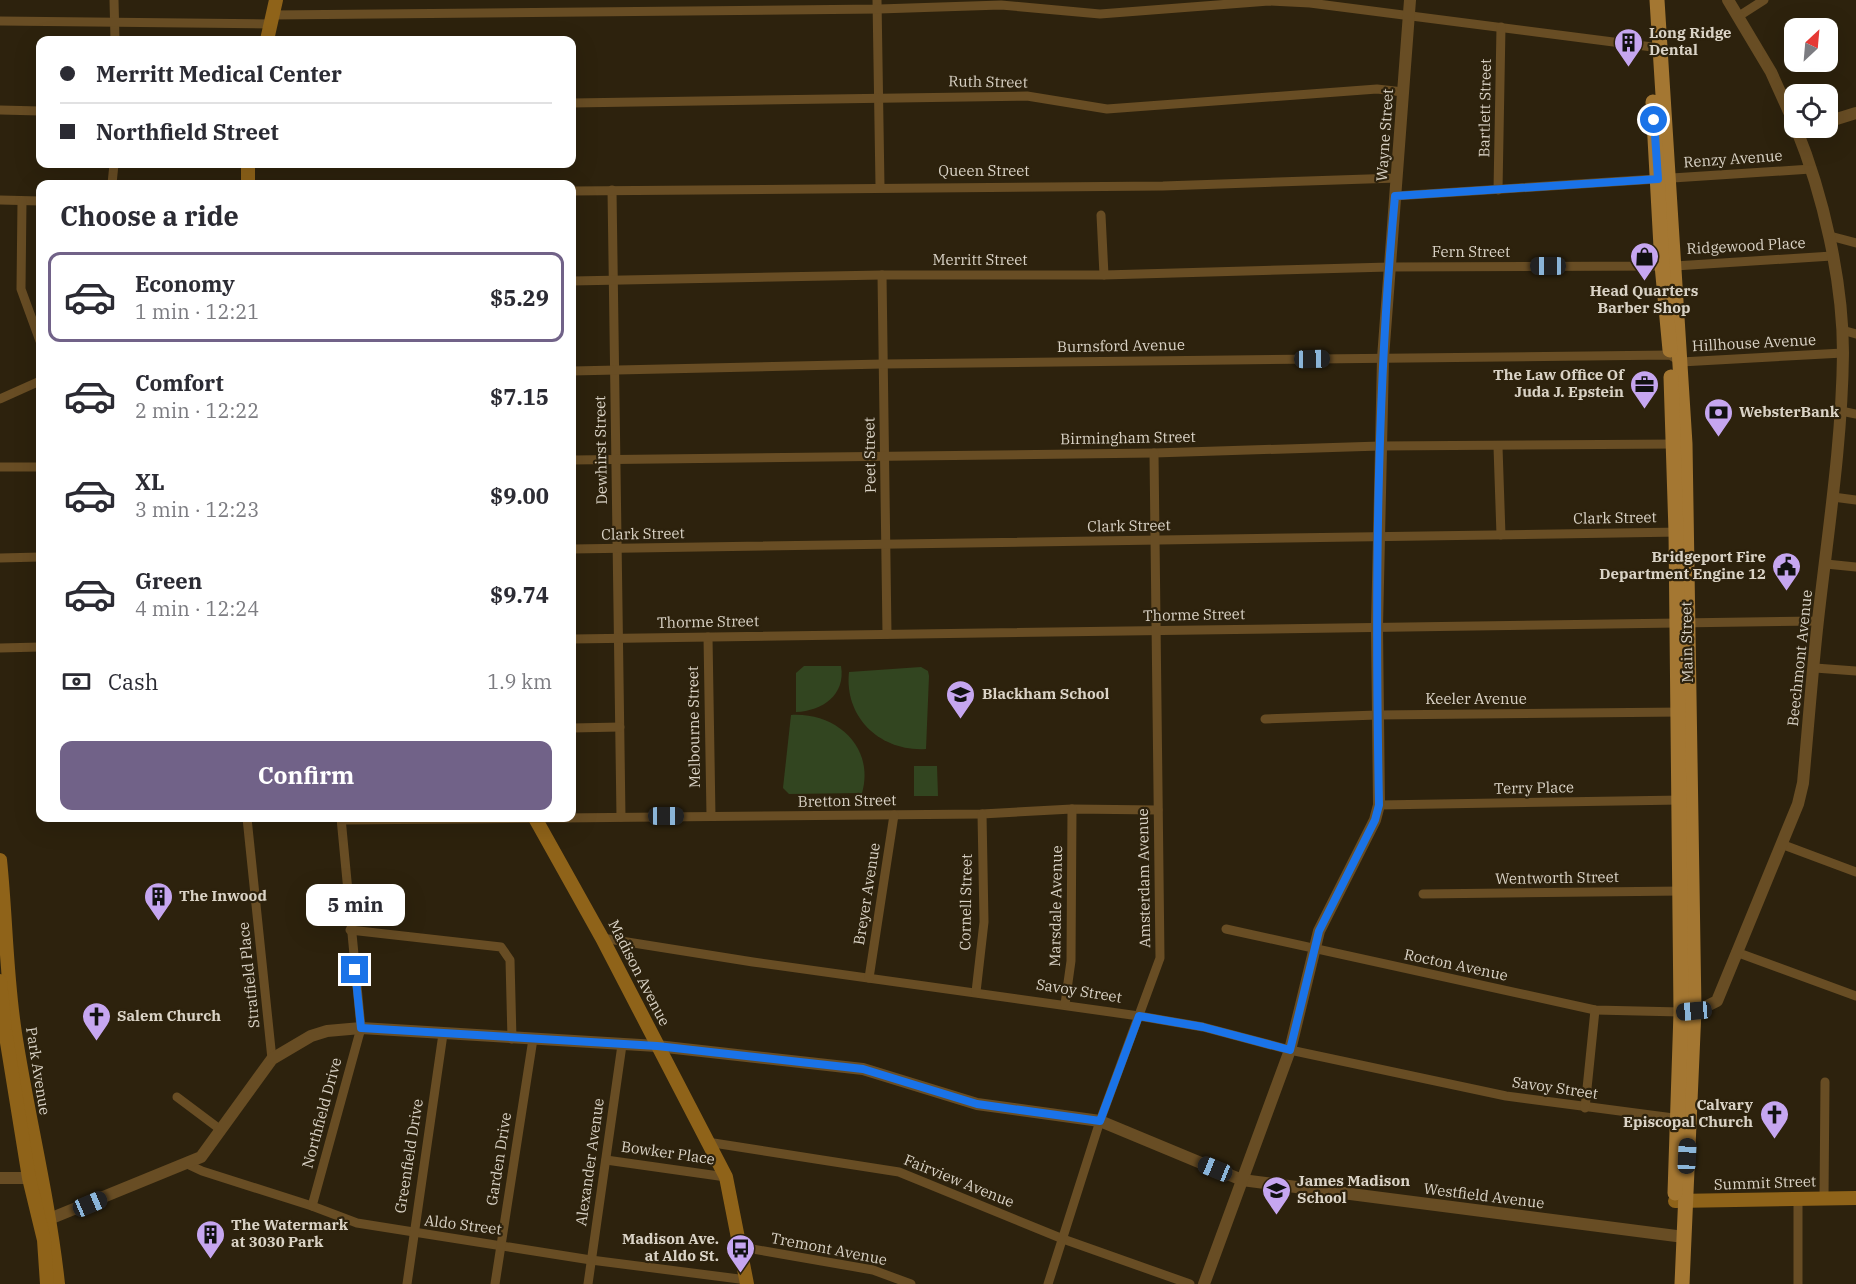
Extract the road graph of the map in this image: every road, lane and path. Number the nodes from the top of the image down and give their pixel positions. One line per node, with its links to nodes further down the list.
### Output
1 (114, 0): 16 (street)
2 (276, 0): 14 (main road)
3 (609, 0): 11 (street)
4 (1410, 0): 12 (street, Wayne Street)
5 (1647, 0): 20 (main road, Main Street)
6 (1657, 0): 20 (main road, Main Street)
7 (1728, 0): 13 (street, Beechmont Avenue)
8 (1764, 0): 13 (street)
9 (1214, 3): 10 (street); 12 (street)
10 (878, 5): 11 (street); 22 (street)
11 (609, 10): 14 (street)
12 (1409, 16): 17 (street); 21 (street, Wayne Street)
13 (1739, 16): 23 (street, Beechmont Avenue)
14 (271, 20): 16 (street); 19 (main road)
15 (0, 21): 16 (street)
16 (114, 24): 18 (street)
17 (1501, 27): 20 (street); 35 (street, Bartlett Street)
18 (115, 36)
19 (268, 36)
20 (1655, 47): 32 (main road, Main Street)
21 (1403, 92): 22 (street, Ruth Street); 31 (street, Wayne Street)
22 (880, 97): 24 (street, Ruth Street); 33 (street)
23 (1784, 101)
24 (576, 103)
25 (0, 110): 26 (street)
26 (36, 111)
27 (1856, 113): 28 (street)
28 (1838, 119)
29 (1800, 138): 30 (street, Beechmont Avenue)
30 (1811, 169): 32 (street, Renzy Avenue); 42 (street, Beechmont Avenue)
31 (1396, 178): 33 (street, Queen Street); 37 (street, Wayne Street)
32 (1663, 179): 35 (street, Renzy Avenue); 45 (main road, Main Street)
33 (880, 186): 34 (street, Queen Street)
34 (612, 190): 36 (street, Queen Street); 50 (street, Dewhirst Street)
35 (1498, 190): 37 (street, Renzy Avenue)
36 (576, 191)
37 (1395, 196): 46 (street, Wayne Street)
38 (0, 200): 39 (street)
39 (22, 201): 40 (street); 51 (street)
40 (36, 201)
41 (1101, 215): 48 (street)
42 (1830, 236): 43 (street); 44 (street, Beechmont Avenue)
43 (1856, 243)
44 (1832, 256): 45 (street, Ridgewood Place); 52 (street, Beechmont Avenue)
45 (1668, 265): 46 (street, Fern Street); 56 (main road, Main Street)
46 (1389, 267): 48 (street, Merritt Street); 55 (street, Wayne Street)
47 (882, 275): 48 (street, Merritt Street); 50 (street, Merritt Street); 57 (street, Peet Street)
48 (1104, 275)
49 (576, 281): 50 (street, Merritt Street)
50 (615, 281): 58 (street, Dewhirst Street)
51 (36, 330)
52 (1842, 330): 53 (street); 54 (street, Beechmont Avenue)
53 (1856, 334)
54 (1843, 353): 56 (street, Hillhouse Avenue); 62 (street, Beechmont Avenue)
55 (1383, 358): 56 (street, Burnsford Avenue); 57 (street, Burnsford Avenue); 65 (street, Wayne Street)
56 (1676, 359): 64 (main road, Main Street)
57 (883, 364): 58 (street, Burnsford Avenue); 68 (street, Peet Street)
58 (615, 370): 59 (street, Burnsford Avenue); 69 (street, Dewhirst Street)
59 (576, 371)
60 (36, 383): 61 (street)
61 (0, 399)
62 (1841, 411): 63 (street); 73 (street, Beechmont Avenue)
63 (1856, 414)
64 (1680, 444): 66 (street, Birmingham Street); 75 (main road, Main Street)
65 (1380, 446): 66 (street, Birmingham Street); 67 (street, Birmingham Street); 77 (street, Wayne Street)
66 (1498, 447): 76 (street)
67 (1154, 453): 68 (street, Birmingham Street); 78 (street, Amsterdam Avenue)
68 (885, 455): 69 (street, Birmingham Street); 79 (street, Peet Street)
69 (616, 459): 70 (street, Birmingham Street); 81 (street, Dewhirst Street)
70 (576, 460)
71 (0, 467): 72 (street)
72 (36, 467)
73 (1833, 497): 74 (street); 84 (street, Beechmont Avenue)
74 (1856, 500)
75 (1681, 532): 76 (street, Clark Street); 87 (main road, Main Street)
76 (1501, 535): 77 (street, Clark Street)
77 (1379, 538): 78 (street, Clark Street); 88 (street, Wayne Street)
78 (1155, 541): 79 (street, Clark Street); 89 (street, Amsterdam Avenue)
79 (886, 545): 81 (street, Clark Street); 90 (street, Peet Street)
80 (576, 549): 81 (street, Clark Street)
81 (617, 549): 92 (street, Dewhirst Street)
82 (36, 557): 83 (street)
83 (0, 558)
84 (1826, 564): 85 (street); 86 (street, Beechmont Avenue)
85 (1856, 567)
86 (1818, 621): 87 (street, Thorme Street); 96 (street, Beechmont Avenue)
87 (1682, 623): 88 (street, Thorme Street); 98 (main road, Main Street)
88 (1377, 627): 89 (street, Thorme Street); 99 (street, Wayne Street)
89 (1156, 630): 90 (street, Thorme Street); 106 (street, Amsterdam Avenue)
90 (887, 634): 91 (street, Thorme Street)
91 (708, 637): 92 (street, Thorme Street); 109 (street, Melbourne Street)
92 (618, 638): 93 (street, Thorme Street); 101 (street, Dewhirst Street)
93 (576, 639)
94 (36, 647): 95 (street)
95 (0, 648)
96 (1815, 668): 97 (street); 115 (street, Beechmont Avenue)
97 (1856, 671)
98 (1683, 712): 99 (street, Keeler Avenue); 103 (main road, Main Street)
99 (1377, 715): 100 (street, Keeler Avenue); 104 (street, Wayne Street)
100 (1265, 719)
101 (620, 727): 102 (street); 110 (street, Dewhirst Street)
102 (576, 728)
103 (1685, 800): 104 (street, Terry Place); 118 (main road, Main Street)
104 (1379, 805): 123 (street, Wayne Street)
105 (1072, 808): 106 (street, Bretton Street); 107 (street, Bretton Street); 129 (street, Marsdale Avenue)
106 (1158, 810): 132 (street, Amsterdam Avenue)
107 (982, 814): 108 (street, Bretton Street); 127 (street, Cornell Street)
108 (894, 815): 109 (street, Bretton Street); 125 (street, Breyer Avenue)
109 (711, 816): 110 (street, Bretton Street)
110 (621, 817): 111 (street, Bretton Street)
111 (576, 818)
112 (247, 822): 141 (street, Stratfield Place)
113 (341, 822): 121 (street)
114 (537, 822): 122 (main road, Madison Avenue)
115 (1781, 844): 117 (street); 124 (street, Beechmont Avenue)
116 (0, 860): 134 (main road, Park Avenue)
117 (1856, 872)
118 (1686, 891): 119 (street, Wentworth Street); 131 (main road, Main Street)
119 (1423, 894)
120 (1226, 928): 123 (street, Rocton Avenue)
121 (350, 930): 133 (street); 136 (street)
122 (602, 938): 125 (street, Savoy Street); 139 (main road, Madison Avenue)
123 (1313, 949): 130 (street, Rocton Avenue); 140 (street, Wayne Street)
124 (1736, 952): 128 (street); 131 (street, Beechmont Avenue)
125 (869, 978): 127 (street, Savoy Street)
126 (0, 981): 134 (main road, Park Avenue)
127 (976, 992): 129 (street, Savoy Street)
128 (1856, 996)
129 (1065, 1004): 132 (street, Savoy Street)
130 (1595, 1010): 131 (street, Rocton Avenue); 144 (street)
131 (1688, 1011): 145 (main road, Main Street)
132 (1139, 1016): 140 (street, Savoy Street); 146 (street, Amsterdam Avenue)
133 (361, 1028): 135 (street, Westfield Avenue); 141 (street, Westfield Avenue); 159 (street, Northfield Drive)
134 (6, 1030): 153 (main road, Park Avenue)
135 (443, 1034): 136 (street, Westfield Avenue); 161 (street, Greenfield Drive)
136 (512, 1038): 137 (street, Westfield Avenue)
137 (533, 1039): 138 (street, Westfield Avenue); 164 (street, Garden Drive)
138 (622, 1045): 139 (street, Westfield Avenue); 149 (street, Alexander Avenue)
139 (657, 1046): 146 (street, Westfield Avenue); 148 (main road, Madison Avenue)
140 (1290, 1050): 144 (street, Savoy Street); 154 (street, Wayne Street)
141 (272, 1059): 147 (street, Westfield Avenue)
142 (1825, 1082): 156 (street)
143 (177, 1097): 147 (street)
144 (1585, 1108): 145 (street, Savoy Street)
145 (1683, 1120): 158 (main road, Main Street)
146 (1100, 1121): 154 (street, Westfield Avenue); 163 (street, Amsterdam Avenue)
147 (221, 1130): 150 (street, Westfield Avenue)
148 (707, 1142): 151 (main road, Madison Avenue); 163 (street, Fairview Avenue)
149 (606, 1160): 151 (street, Bowker Place); 166 (street, Alexander Avenue)
150 (185, 1163): 159 (street, Aldo Street); 160 (street, Westfield Avenue)
151 (726, 1177): 165 (main road, Madison Avenue)
152 (0, 1178): 153 (street)
153 (34, 1178): 160 (main road, Park Avenue)
154 (1242, 1180): 162 (street, Westfield Avenue); 176 (street, Wayne Street)
155 (1798, 1198): 156 (main road, Summit Street); 158 (main road, Summit Street); 179 (street)
156 (1824, 1198): 157 (main road, Summit Street)
157 (1856, 1198)
158 (1680, 1201): 162 (main road, Main Street)
159 (312, 1206): 161 (street, Aldo Street)
160 (45, 1222): 168 (main road, Park Avenue); 169 (main road, Park Avenue)
161 (412, 1234): 164 (street, Aldo Street); 170 (street, Greenfield Drive)
162 (1679, 1236): 177 (main road, Main Street); 178 (main road, Main Street)
163 (1063, 1239): 174 (street, Amsterdam Avenue); 175 (street, Fairview Avenue)
164 (501, 1244): 166 (street, Aldo Street); 171 (street, Garden Drive)
165 (741, 1247): 167 (main road, Madison Avenue); 173 (street, Tremont Avenue)
166 (591, 1260): 167 (street, Aldo Street); 172 (street, Alexander Avenue)
167 (747, 1282)
168 (47, 1284)
169 (58, 1284)
170 (407, 1284)
171 (495, 1284)
172 (588, 1284)
173 (911, 1284)
174 (1048, 1284)
175 (1190, 1284)
176 (1204, 1284)
177 (1672, 1284)
178 (1682, 1284)
179 (1798, 1284)

